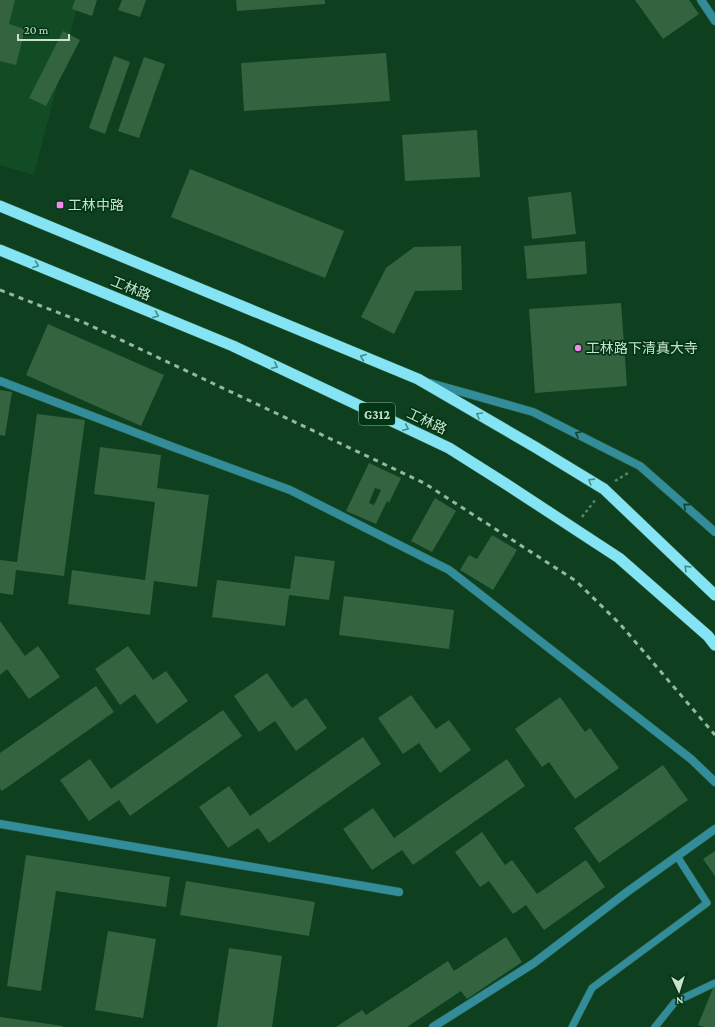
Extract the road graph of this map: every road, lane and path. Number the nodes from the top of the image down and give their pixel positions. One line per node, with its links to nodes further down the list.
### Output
1 (701, 0): 2 (street)
2 (715, 21)
3 (0, 206): 5 (highway, 工林路, one-way to 3)
4 (0, 250): 9 (highway, 工林路 / G312, one-way to 9)
5 (418, 379): 7 (street, one-way to 5); 8 (highway, 工林路, one-way to 5)
6 (0, 381): 10 (street)
7 (715, 532)
8 (715, 596)
9 (715, 645)
10 (715, 782)
11 (0, 824): 14 (street)
12 (715, 828): 13 (street)
13 (677, 856): 16 (street); 17 (lane)
14 (398, 892)
15 (715, 983): 18 (lane)
16 (433, 1027)
17 (572, 1027)
18 (655, 1027)

